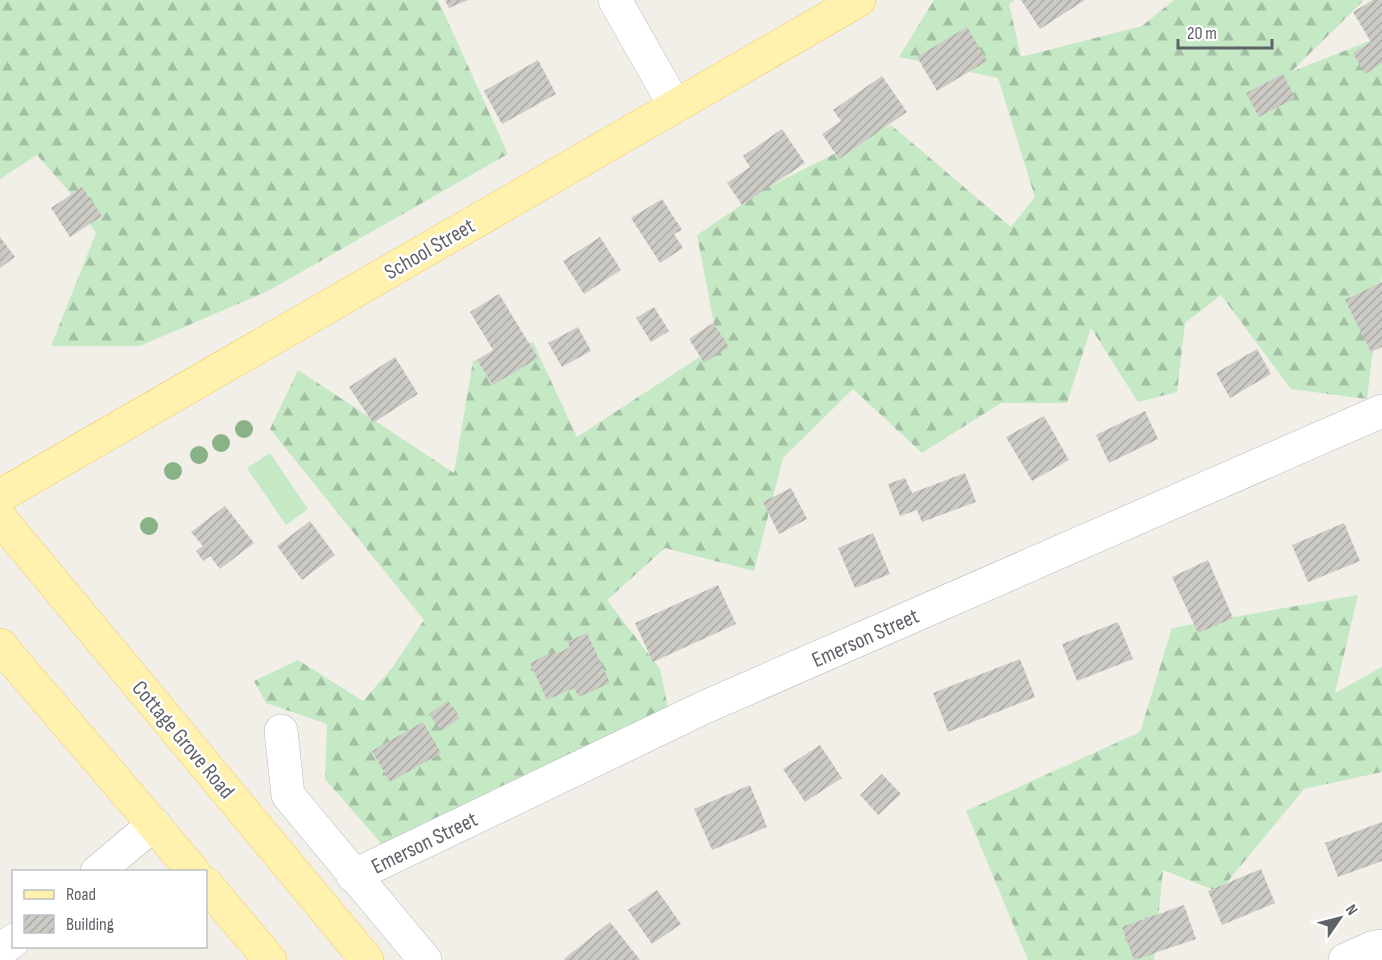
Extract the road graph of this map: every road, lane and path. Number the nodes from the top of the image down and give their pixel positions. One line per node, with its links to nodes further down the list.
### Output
1 (615, 0): 3 (street)
2 (859, 0): 3 (main road, School Street)
3 (675, 106): 5 (main road, School Street)
4 (1382, 411): 12 (street, Emerson Street)
5 (0, 496)
6 (0, 518): 18 (main road, Cottage Grove Road)
7 (0, 645): 9 (main road)
8 (281, 731): 12 (street)
9 (154, 824): 10 (street); 11 (main road)
10 (99, 870)
11 (192, 870)
12 (353, 876): 19 (street)
13 (207, 885): 17 (main road)
14 (12, 941): 16 (street)
15 (1382, 946): 20 (street)
16 (0, 951)
17 (270, 960)
18 (367, 960)
19 (425, 960)
20 (1345, 960)

